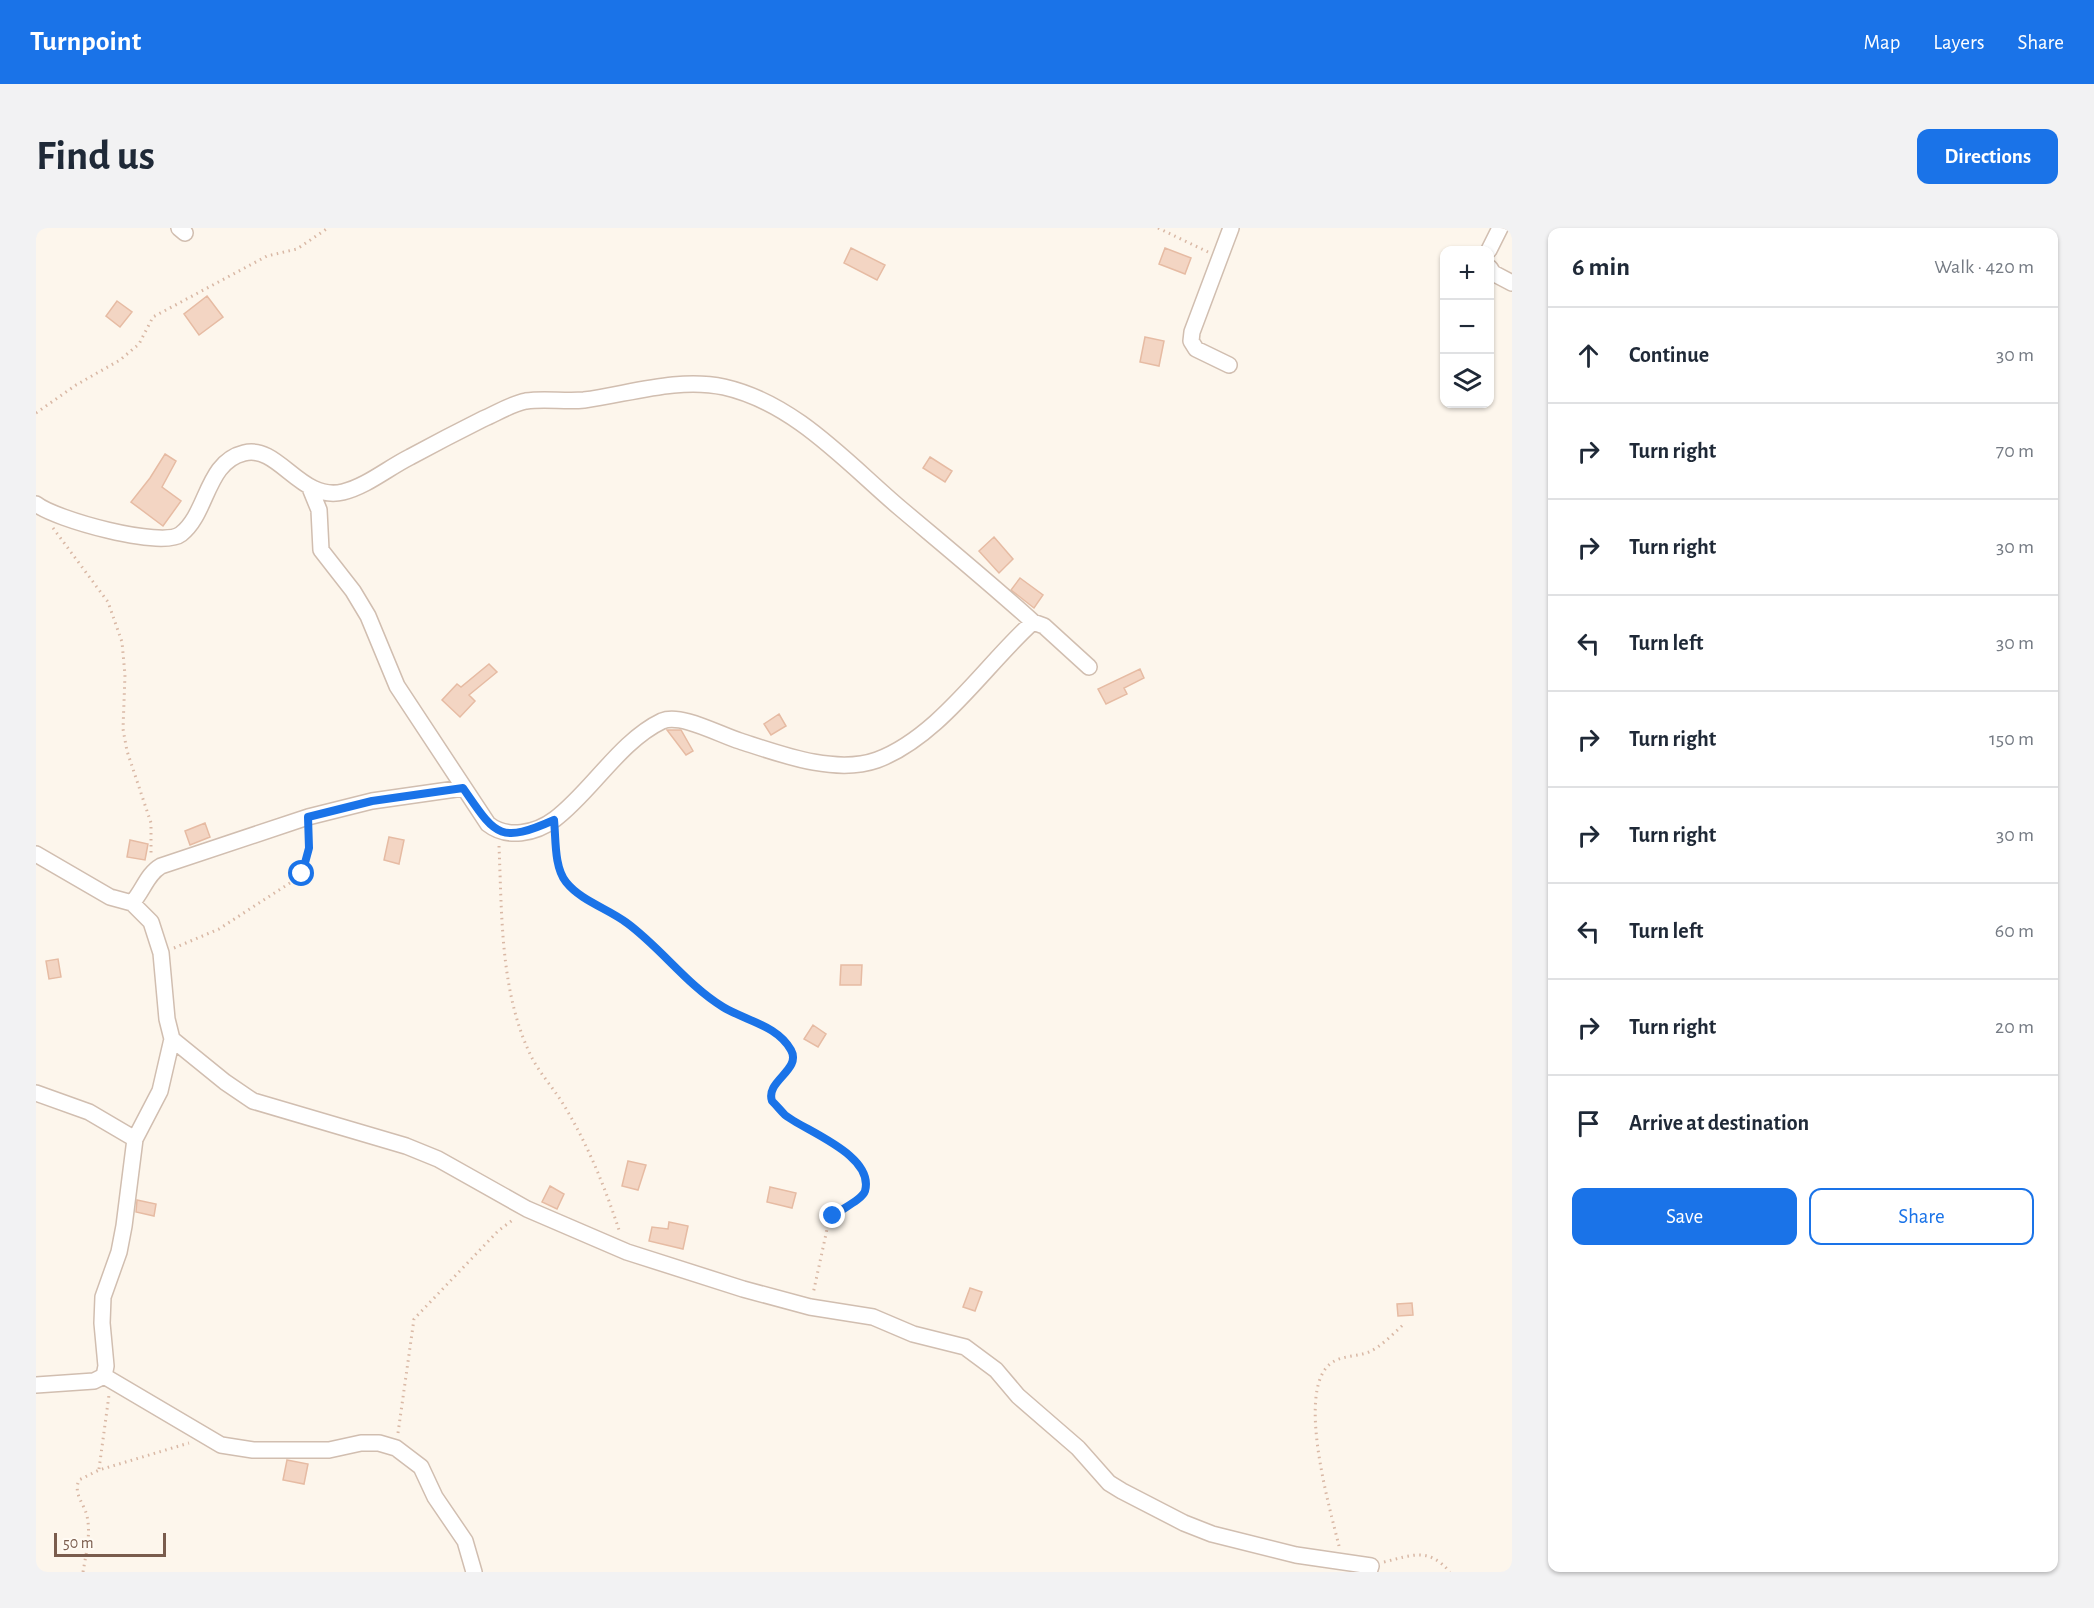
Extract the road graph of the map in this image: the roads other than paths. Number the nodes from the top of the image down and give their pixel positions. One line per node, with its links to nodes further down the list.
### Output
1 (1231, 228): 6 (street)
2 (1500, 228): 3 (street)
3 (1491, 246)
4 (1494, 274): 5 (street)
5 (1512, 283)
6 (1229, 365)
7 (310, 489): 8 (street); 9 (street); 11 (street)
8 (39, 506)
9 (1033, 622): 10 (street); 11 (street)
10 (1089, 667)
11 (463, 788): 13 (street)
12 (36, 854): 13 (street)
13 (132, 903): 14 (street)
14 (172, 1039): 16 (street); 19 (street)
15 (36, 1093): 16 (street)
16 (135, 1139): 17 (street)
17 (108, 1378): 18 (street); 20 (street)
18 (36, 1385)
19 (1370, 1569)
20 (474, 1572)

